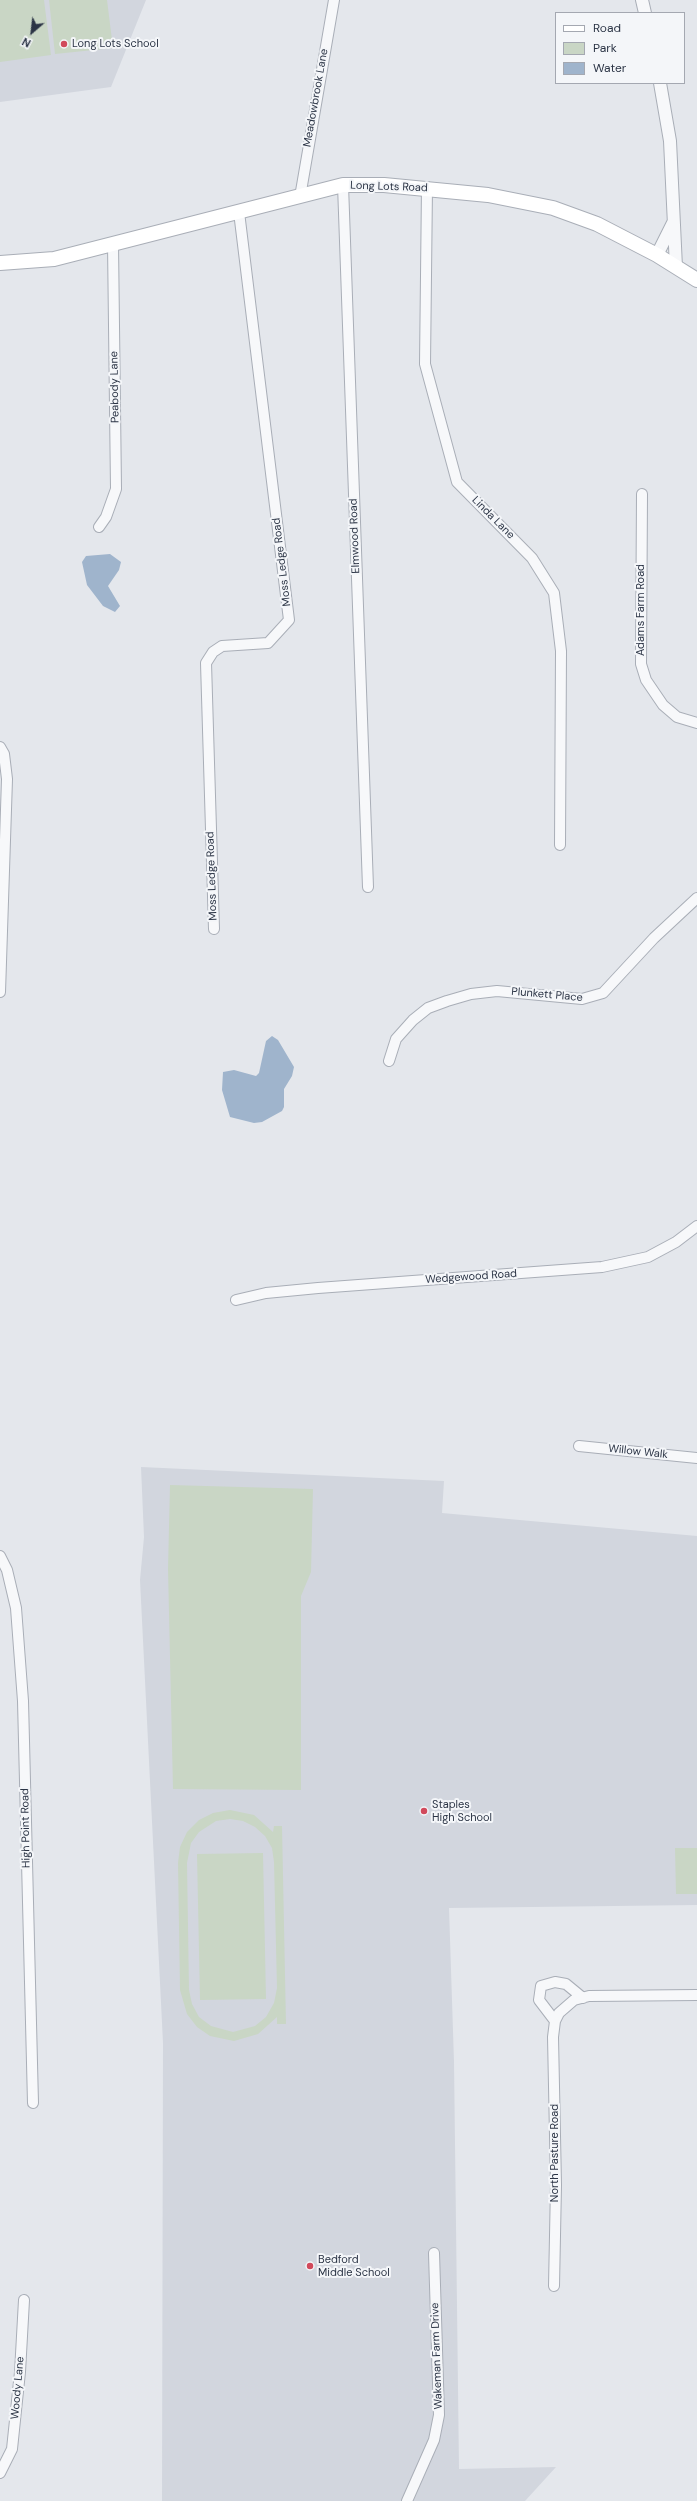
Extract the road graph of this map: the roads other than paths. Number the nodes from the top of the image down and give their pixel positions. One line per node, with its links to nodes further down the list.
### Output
1 (334, 0): 7 (street, Meadowbrook Lane)
2 (642, 0): 3 (street)
3 (645, 12)
4 (660, 84): 9 (street)
5 (343, 185): 6 (main road, Long Lots Road); 7 (main road, Long Lots Road); 20 (street, Elmwood Road)
6 (427, 187): 11 (main road, Long Lots Road); 19 (street, Linda Lane)
7 (300, 196): 8 (main road, Long Lots Road)
8 (239, 212): 10 (main road, Long Lots Road); 22 (street, Moss Ledge Road)
9 (673, 223): 11 (street); 13 (street)
10 (113, 244): 12 (main road, Long Lots Road); 16 (street, Peabody Lane)
11 (657, 255): 13 (main road, Long Lots Road)
12 (0, 262)
13 (676, 267): 14 (main road, Long Lots Road)
14 (697, 280)
15 (642, 494): 17 (street, Adams Farm Road)
16 (99, 527)
17 (697, 723)
18 (0, 747): 23 (street)
19 (560, 845)
20 (368, 887)
21 (697, 898): 24 (street, Plunkett Place)
22 (214, 929)
23 (0, 992)
24 (389, 1061)
25 (697, 1226): 26 (street, Wedgewood Road)
26 (236, 1300)
27 (580, 1446): 28 (street, Willow Walk)
28 (697, 1458)
29 (0, 1556): 33 (street, High Point Road)
30 (697, 1995): 31 (street)
31 (583, 1998): 32 (street); 32 (street)
32 (555, 2021): 35 (street, North Pasture Road)
33 (33, 2103)
34 (434, 2253): 38 (street, Wakeman Farm Drive)
35 (554, 2286)
36 (24, 2300): 37 (street, Woody Lane)
37 (0, 2473)
38 (407, 2501)

